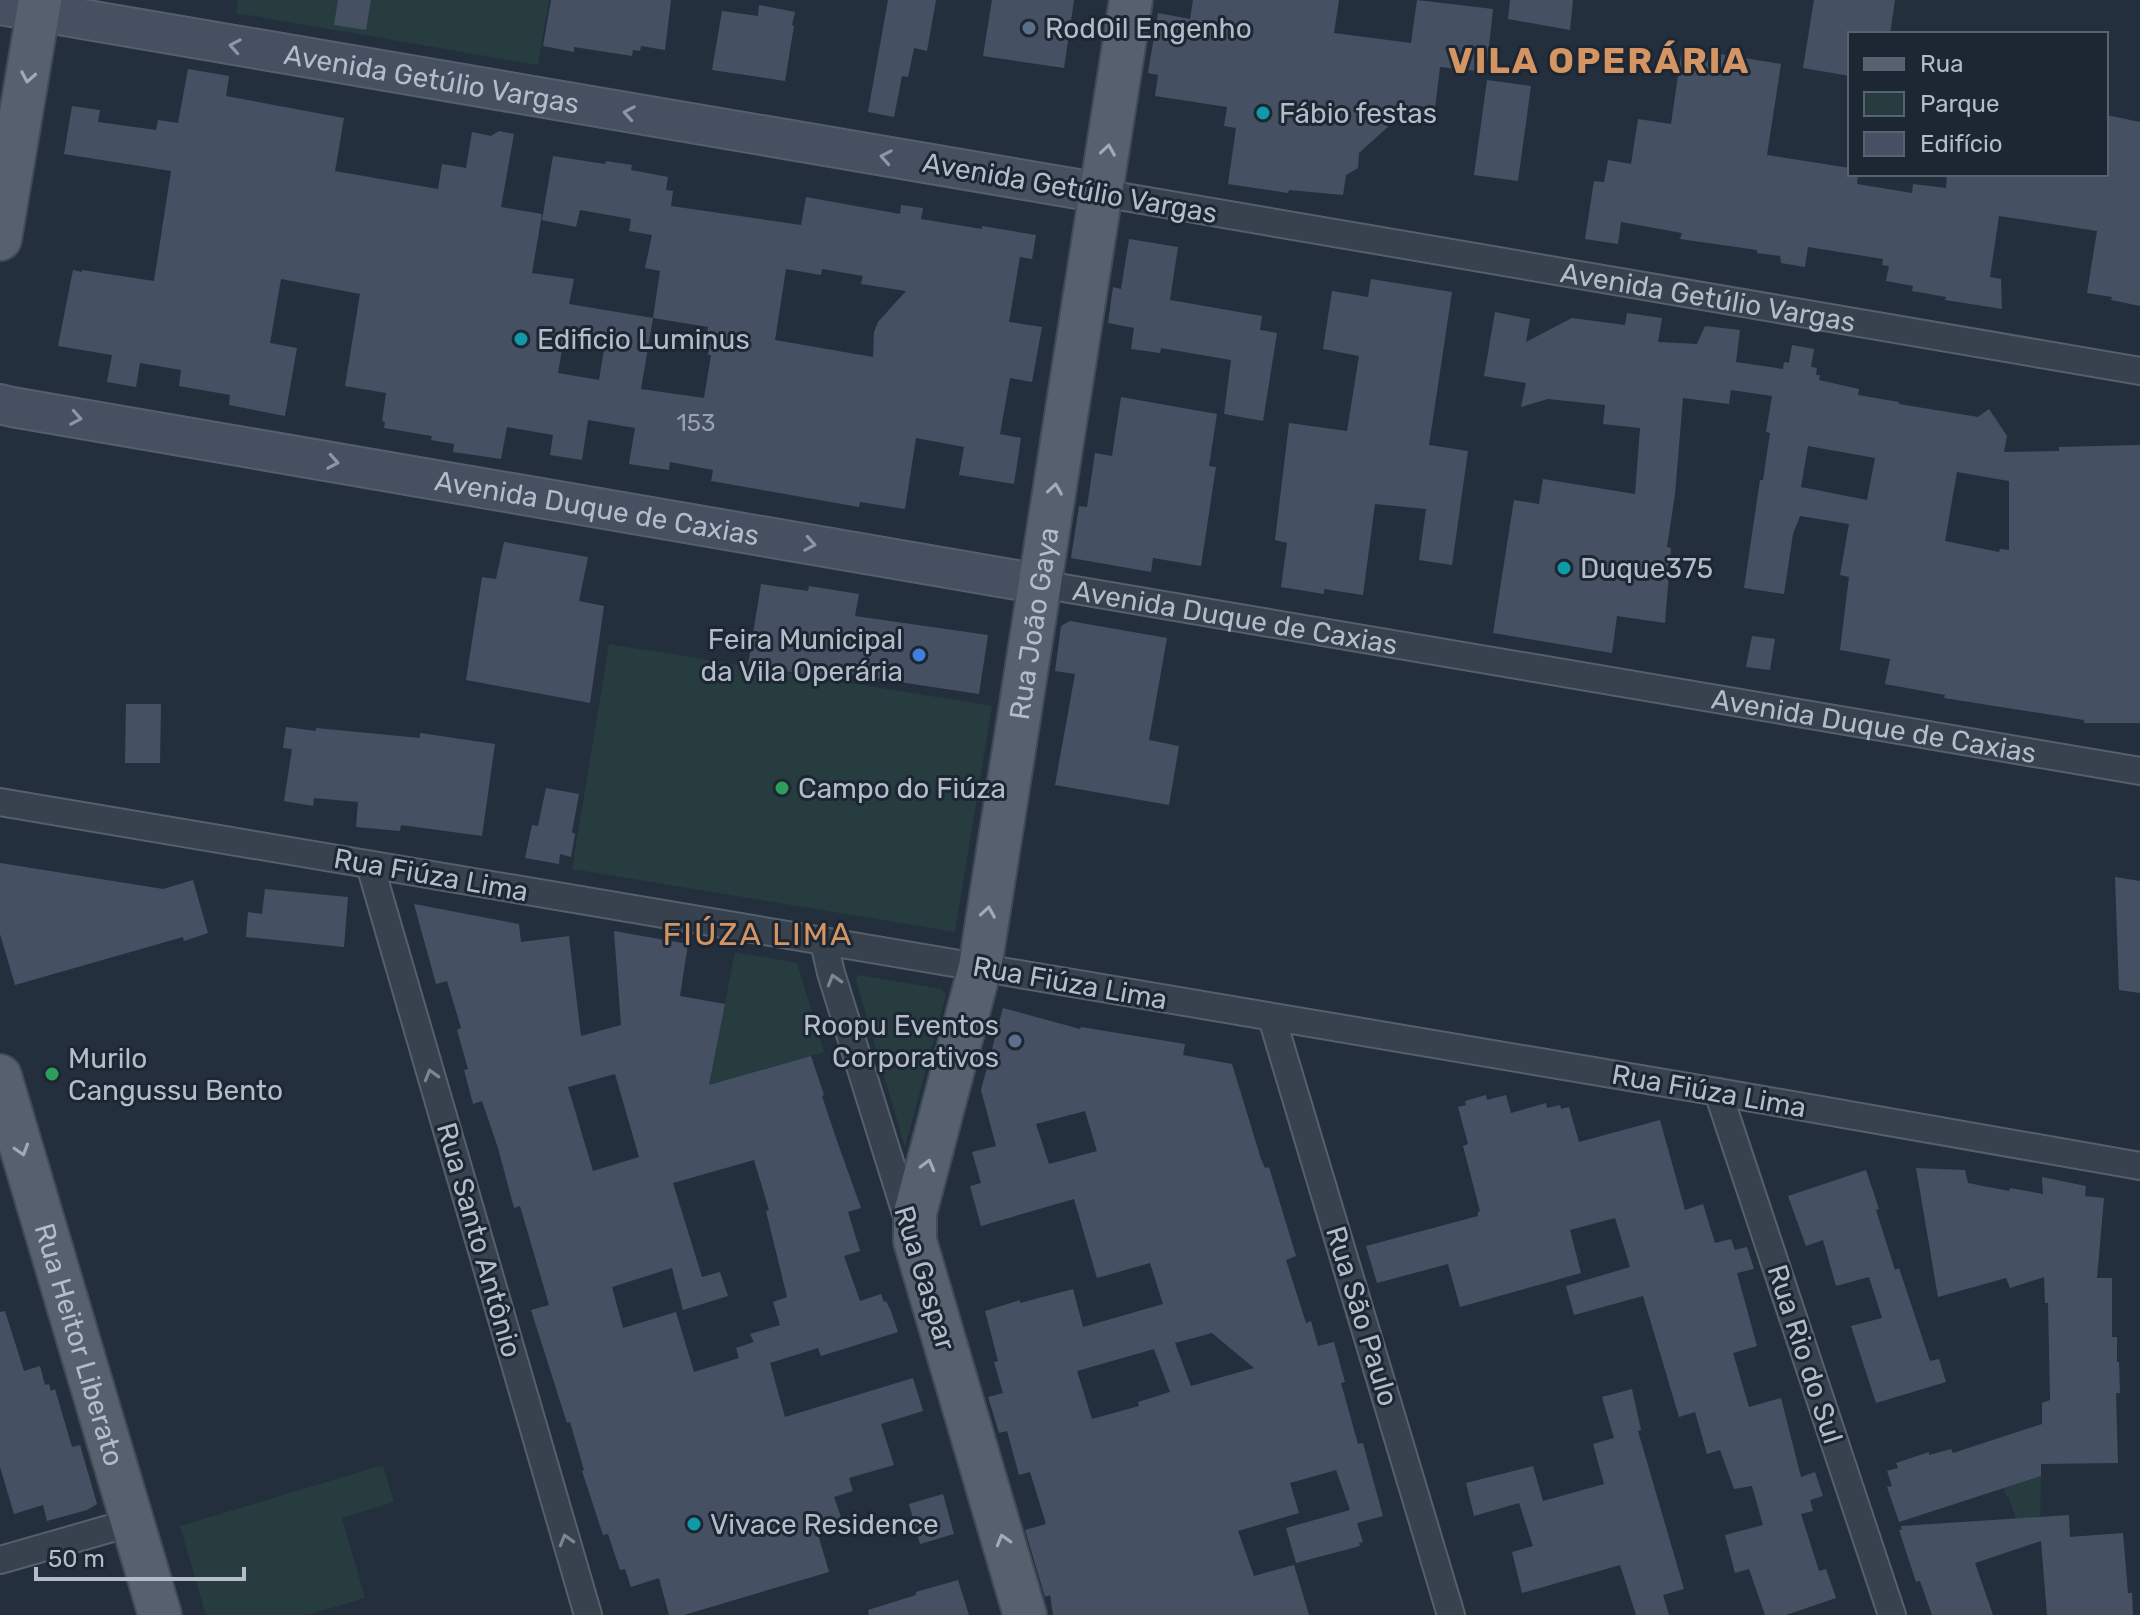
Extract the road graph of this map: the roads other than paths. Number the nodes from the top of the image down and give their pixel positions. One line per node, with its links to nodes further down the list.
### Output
1 (1131, 0): 3 (main road, Rua João Gaya, one-way to 1)
2 (26, 6): 3 (street, Avenida Getúlio Vargas, one-way to 2); 4 (main road, one-way to 4)
3 (1101, 193): 5 (street, Avenida Getúlio Vargas); 7 (main road, Rua João Gaya, one-way to 3)
4 (0, 239)
5 (2140, 371)
6 (0, 404): 7 (street, Avenida Duque de Caxias, one-way to 7)
7 (1040, 584): 8 (street, Avenida Duque de Caxias); 12 (main road, Rua João Gaya, one-way to 7)
8 (2140, 771)
9 (0, 802): 10 (street, Rua Fiúza Lima)
10 (370, 865): 11 (street, Rua Fiúza Lima); 21 (street, Rua Santo Antônio, one-way to 10)
11 (824, 942): 12 (street, Rua Fiúza Lima); 17 (street, Rua Gaspar, one-way to 11)
12 (980, 967): 13 (street, Rua Fiúza Lima); 17 (main road, Rua João Gaya, one-way to 12)
13 (1272, 1018): 15 (street, Rua Fiúza Lima); 23 (street, Rua São Paulo)
14 (0, 1076): 18 (main road, Rua Heitor Liberato, one-way to 18)
15 (1718, 1092): 16 (street, Rua Fiúza Lima); 24 (street, Rua Rio do Sul)
16 (2140, 1166)
17 (915, 1241): 22 (main road, Rua Gaspar, one-way to 17)
18 (133, 1522): 19 (street); 20 (main road, Rua Heitor Liberato)
19 (0, 1560)
20 (160, 1615)
21 (588, 1615)
22 (1025, 1615)
23 (1451, 1615)
24 (1892, 1615)

